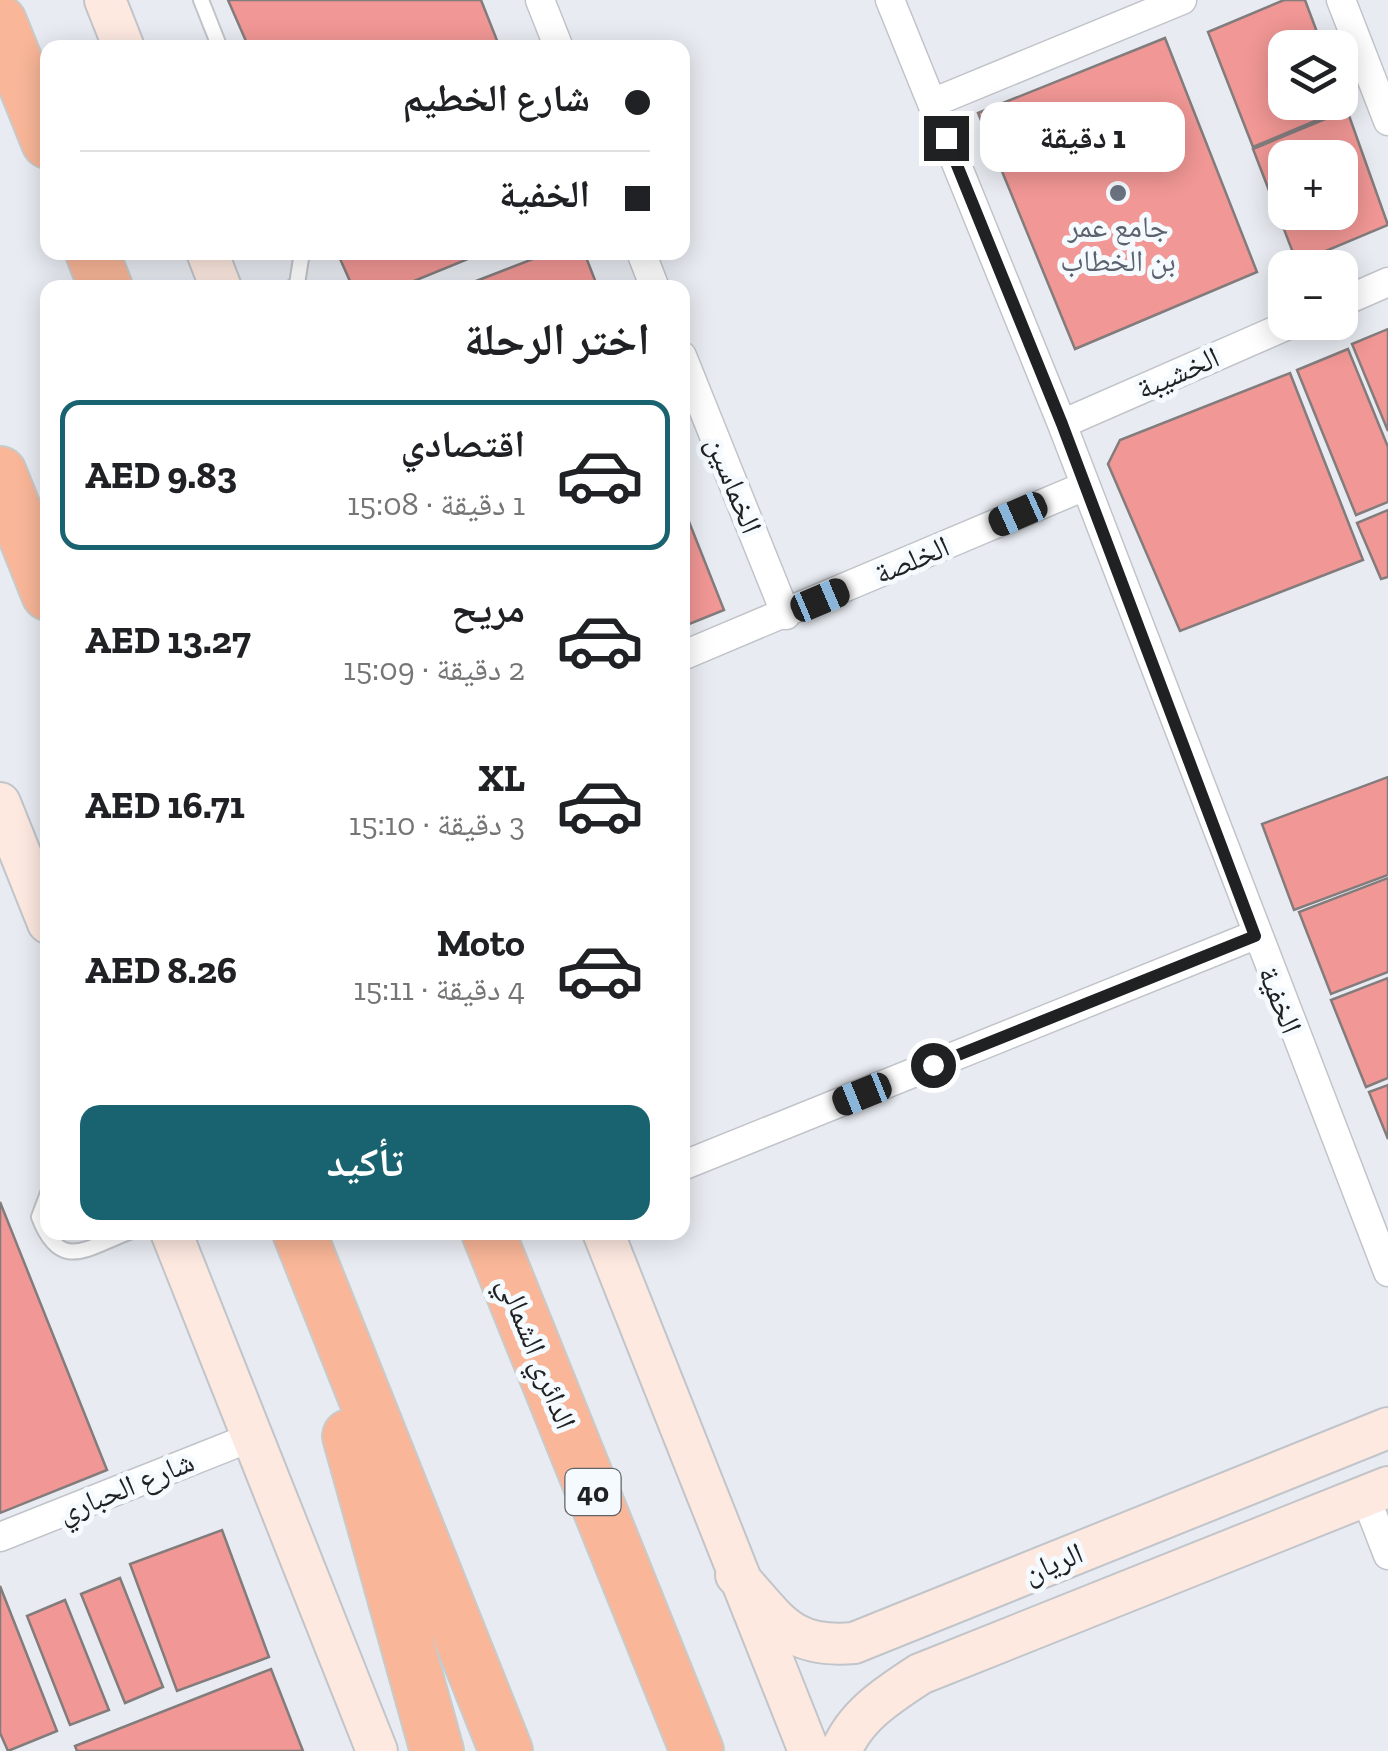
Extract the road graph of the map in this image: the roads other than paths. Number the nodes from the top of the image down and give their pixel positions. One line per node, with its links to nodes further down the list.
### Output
1 (105, 0): 8 (street)
2 (201, 0): 9 (lane)
3 (540, 0): 10 (street)
4 (890, 0): 11 (street, الخفية)
5 (1182, 0): 11 (street)
6 (1342, 0): 12 (street)
7 (0, 22): 13 (highway)
8 (121, 40)
9 (217, 40)
10 (556, 40)
11 (932, 103): 18 (street, الخفية)
12 (1388, 121)
13 (40, 122)
14 (1388, 282): 15 (street)
15 (1358, 295)
16 (1268, 334): 18 (street, الخشيبة)
17 (690, 376): 22 (street, الخماسين)
18 (1062, 424): 20 (street, الخفية)
19 (0, 474): 21 (highway)
20 (1085, 486): 22 (street, الخلصة); 26 (street, الخفية)
21 (40, 574)
22 (786, 615): 23 (street, الخلصة)
23 (690, 653)
24 (0, 803): 25 (street)
25 (40, 903)
26 (1255, 936): 27 (street); 35 (street, الخفية)
27 (690, 1163)
28 (47, 1240): 29 (lane)
29 (109, 1240)
30 (174, 1240): 37 (street)
31 (298, 1240): 46 (highway)
32 (299, 1240): 47 (highway)
33 (491, 1240): 39 (highway, الدائري الشمالي / 40)
34 (605, 1240): 42 (street)
35 (1388, 1272)
36 (1388, 1428): 43 (street, الريان)
37 (252, 1438): 40 (street, شارع الحباري); 45 (street)
38 (1377, 1492): 41 (street); 44 (street, الريان)
39 (607, 1526): 48 (highway, الدائري الشمالي / 40); 49 (highway)
40 (0, 1537)
41 (1388, 1555)
42 (736, 1574): 43 (street, الريان); 50 (street)
43 (869, 1638): 44 (street)
44 (891, 1694): 51 (street, الريان)
45 (377, 1751)
46 (437, 1751)
47 (506, 1751)
48 (697, 1751)
49 (724, 1751)
50 (809, 1751)
51 (841, 1751)

